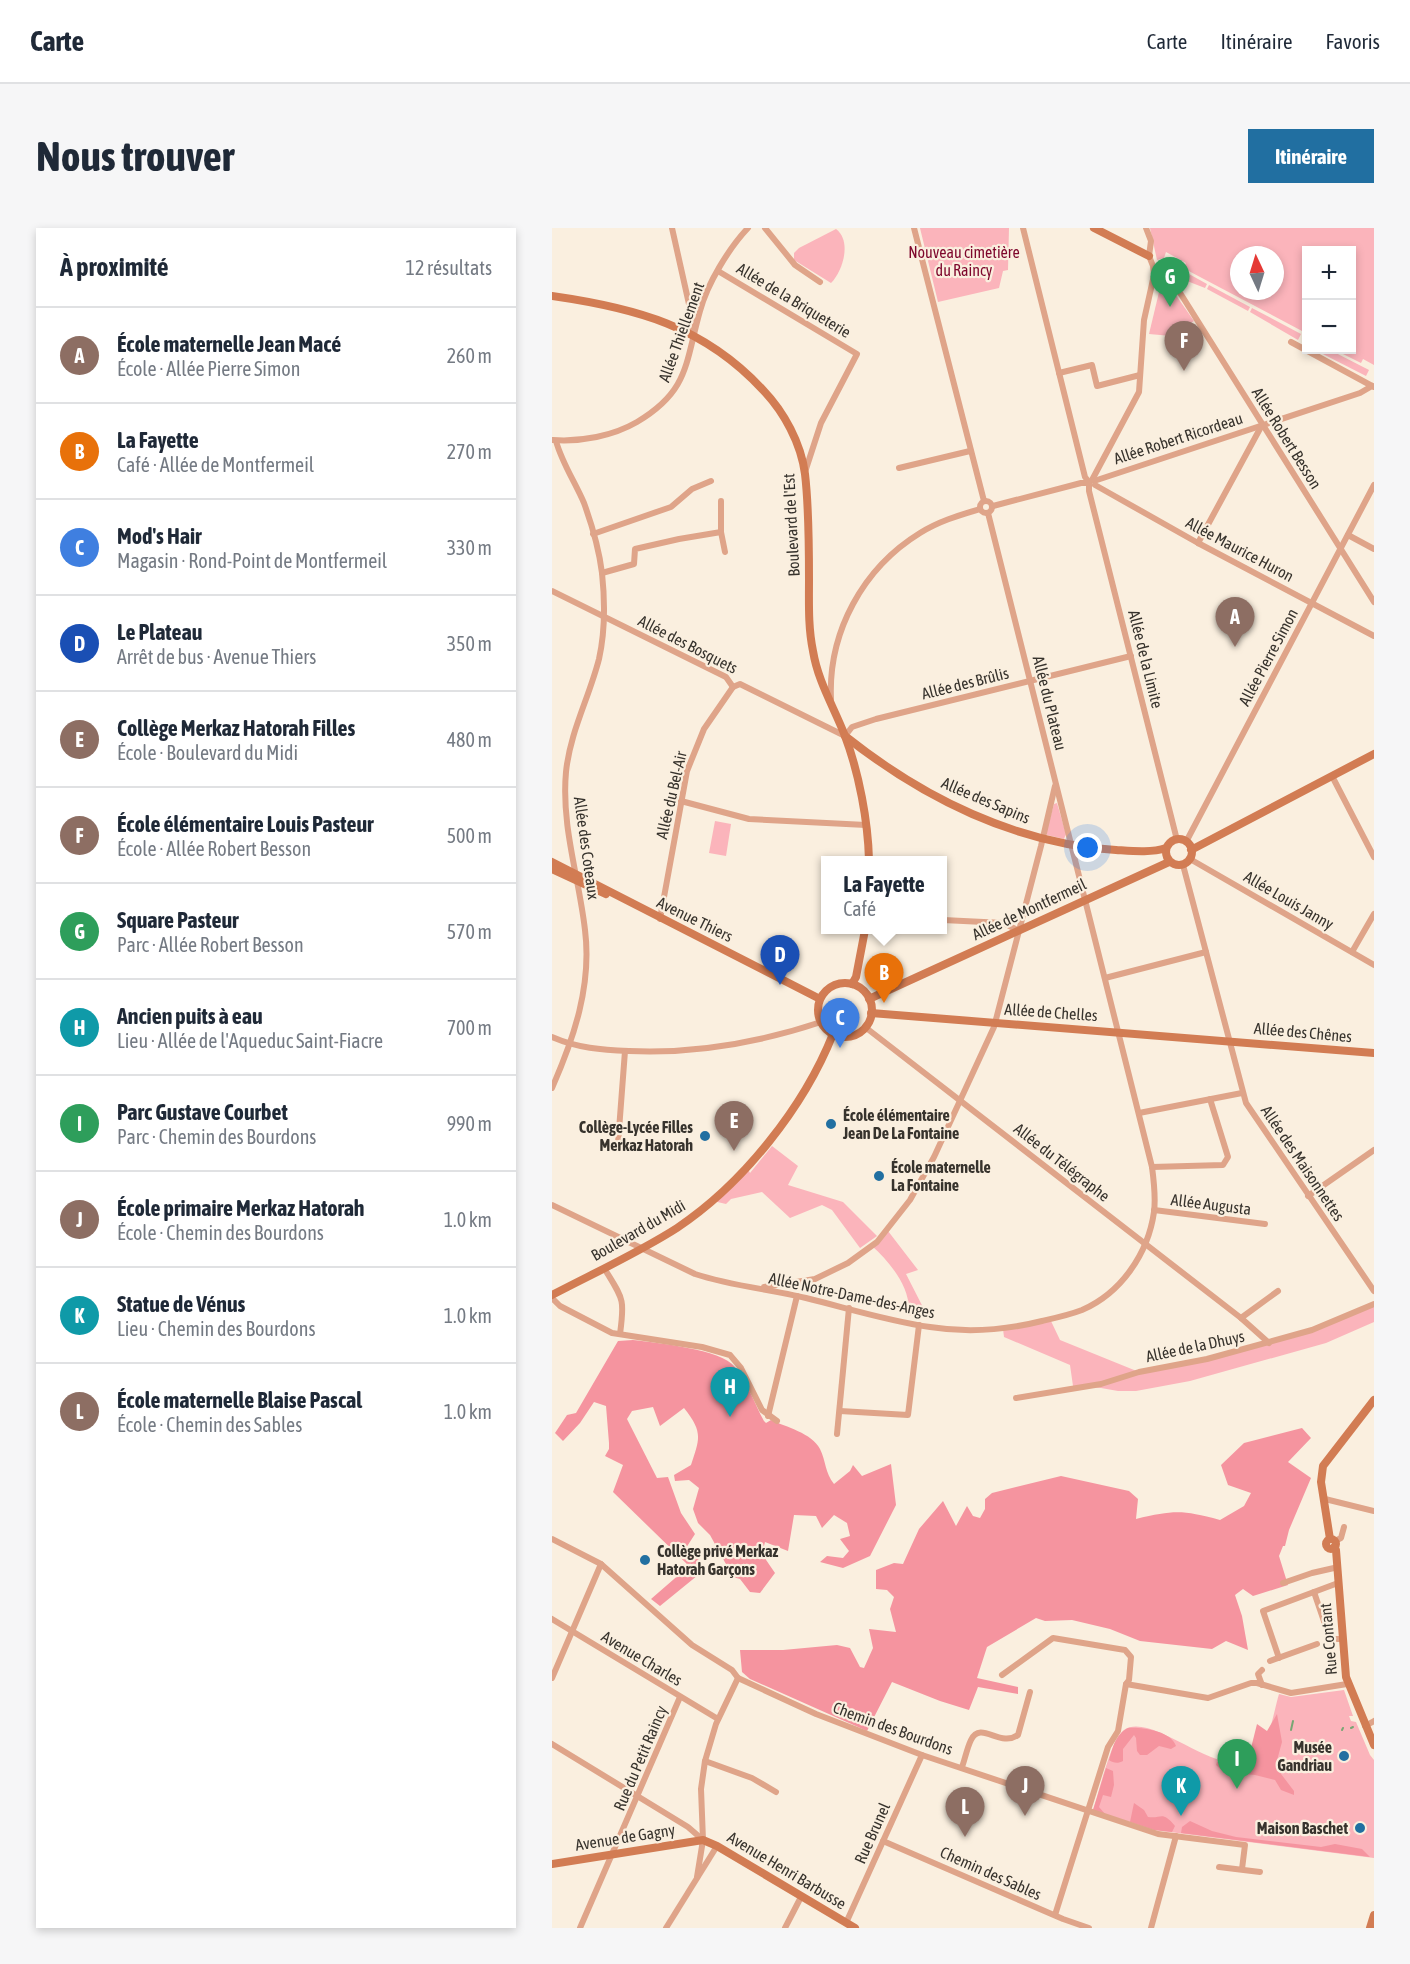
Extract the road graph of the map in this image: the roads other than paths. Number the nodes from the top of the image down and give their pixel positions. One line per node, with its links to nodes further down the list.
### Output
1 (672, 228): 13 (street)
2 (748, 228): 9 (street, Allée Thiellement)
3 (765, 228): 10 (street)
4 (914, 228): 20 (street)
5 (1023, 228): 15 (street, Allée de la Limite)
6 (1094, 228): 8 (main road)
7 (1146, 228): 8 (street)
8 (1149, 256): 16 (street)
9 (718, 271): 13 (street, Allée Thiellement); 22 (street, Allée de la Briqueterie)
10 (820, 282)
11 (1177, 288): 18 (street, Allée Robert Besson)
12 (552, 296): 13 (main road, Boulevard de l'Est)
13 (694, 334): 19 (street, Allée Thiellement); 22 (main road, Boulevard de l'Est)
14 (1290, 342): 17 (street)
15 (1059, 373): 16 (street); 24 (street, Allée de la Limite)
16 (1140, 375): 24 (street)
17 (1373, 386): 18 (street, Allée Robert Ricordeau)
18 (1263, 425): 24 (street, Allée Robert Ricordeau); 34 (street); 36 (street, Allée Robert Besson)
19 (554, 440): 32 (street, Allée des Coteaux)
20 (970, 451): 21 (street); 27 (street)
21 (899, 468)
22 (805, 472): 47 (main road, Boulevard de l'Est)
23 (711, 482): 32 (street)
24 (1091, 483): 28 (street, Allée Robert Ricordeau); 34 (street, Allée Maurice Huron); 44 (street, Allée de la Limite)
25 (1374, 485): 33 (street, Allée Pierre Simon)
26 (721, 501): 31 (street)
27 (984, 501): 28 (street); 29 (street)
28 (993, 506): 30 (street)
29 (980, 509): 30 (street); 47 (street)
30 (988, 513): 45 (street, Allée du Plateau)
31 (721, 532): 37 (street); 38 (street)
32 (593, 534): 38 (street, Allée des Coteaux)
33 (1348, 535): 35 (street); 36 (street, Allée Pierre Simon)
34 (1198, 543): 41 (street, Allée Maurice Huron)
35 (1374, 549)
36 (1341, 550): 40 (street, Allée Robert Besson); 41 (street, Allée Pierre Simon)
37 (725, 552)
38 (602, 573): 42 (street, Allée des Coteaux)
39 (552, 591): 42 (street, Allée des Bosquets)
40 (1374, 602)
41 (1312, 603): 43 (street, Allée Maurice Huron); 59 (street, Allée Pierre Simon)
42 (603, 616): 46 (street, Allée des Bosquets); 67 (street, Allée des Coteaux)
43 (1374, 636)
44 (1131, 656): 45 (street, Allée des Brûlis); 59 (street, Allée de la Limite)
45 (1030, 680): 48 (street, Allée des Brûlis); 53 (street, Allée du Plateau)
46 (733, 687): 48 (street, Allée des Bosquets); 54 (street, Allée du Bel-Air)
47 (831, 706): 48 (main road, Boulevard de l'Est)
48 (845, 736): 49 (main road, Allée des Sapins); 51 (main road, Boulevard de l'Est)
49 (868, 754): 51 (main road); 58 (main road, Allée des Sapins)
50 (1374, 754): 52 (main road)
51 (853, 766): 57 (main road, Boulevard de l'Est)
52 (1332, 776): 63 (street); 64 (main road)
53 (1056, 779): 55 (street); 56 (street, Allée du Plateau)
54 (681, 801): 57 (street); 70 (street, Allée du Bel-Air)
55 (1050, 804): 56 (street); 58 (street)
56 (1062, 806): 60 (street, Allée du Plateau)
57 (866, 825): 62 (main road, Boulevard de l'Est)
58 (1043, 839): 60 (main road, Allée des Sapins); 72 (street)
59 (1182, 841): 61 (main road); 64 (main road)
60 (1071, 846): 61 (main road, Allée des Sapins); 68 (street, Allée du Plateau)
61 (1166, 848): 65 (main road)
62 (869, 856)
63 (1374, 856)
64 (1188, 858): 65 (main road); 74 (street); 75 (street, Allée Louis Janny)
65 (1169, 862): 68 (main road, Allée de Montfermeil)
66 (554, 869): 67 (main road, Avenue Thiers)
67 (576, 877): 70 (main road, Avenue Thiers); 89 (street, Allée des Coteaux)
68 (1085, 899): 72 (main road, Allée de Montfermeil); 77 (street, Allée Notre-Dame-des-Anges)
69 (1374, 914): 75 (street)
70 (660, 919): 79 (main road, Avenue Thiers)
71 (947, 920): 72 (street)
72 (1018, 931): 80 (main road, Allée de Montfermeil); 83 (street)
73 (864, 934): 78 (main road)
74 (1206, 952): 77 (street); 88 (street)
75 (1352, 952): 76 (street, Allée Louis Janny)
76 (1374, 965)
77 (1106, 978): 85 (street, Allée Notre-Dame-des-Anges)
78 (852, 984): 79 (main road); 80 (main road)
79 (820, 999): 82 (main road)
80 (869, 999): 81 (main road)
81 (871, 1013): 83 (main road, Allée de Chelles); 84 (main road)
82 (821, 1022): 86 (main road); 90 (street)
83 (995, 1023): 85 (main road, Allée de Chelles); 95 (street)
84 (865, 1027): 86 (main road); 95 (street, Allée du Télégraphe)
85 (1119, 1033): 88 (main road, Allée de Chelles); 96 (street, Allée Notre-Dame-des-Anges)
86 (833, 1034): 105 (main road, Boulevard du Midi)
87 (552, 1037): 89 (street)
88 (1229, 1041): 91 (main road, Allée des Chênes); 93 (street, Allée des Maisonnettes)
89 (570, 1045): 90 (street); 92 (street, Allée des Coteaux)
90 (625, 1051): 97 (street)
91 (1374, 1053)
92 (552, 1088)
93 (1242, 1093): 94 (street); 100 (street, Allée des Maisonnettes)
94 (1210, 1098): 96 (street); 99 (street)
95 (960, 1100): 104 (street, Allée du Télégraphe); 107 (street)
96 (1139, 1113): 99 (street, Allée Notre-Dame-des-Anges)
97 (618, 1143)
98 (1374, 1150): 100 (street)
99 (1152, 1167): 102 (street, Allée Notre-Dame-des-Anges)
100 (1308, 1196): 109 (street, Allée des Maisonnettes)
101 (552, 1205): 105 (street, Allée Notre-Dame-des-Anges)
102 (1154, 1210): 103 (street, Allée Augusta); 104 (street, Allée Notre-Dame-des-Anges)
103 (1265, 1224)
104 (1145, 1244): 114 (street, Allée du Télégraphe); 115 (street, Allée Notre-Dame-des-Anges)
105 (641, 1248): 106 (main road, Boulevard du Midi); 107 (street, Allée Notre-Dame-des-Anges)
106 (604, 1268): 110 (main road, Boulevard du Midi); 116 (street)
107 (754, 1288): 111 (street, Allée Notre-Dame-des-Anges)
108 (1278, 1291): 114 (street)
109 (1374, 1291)
110 (552, 1296): 116 (street)
111 (796, 1296): 113 (street, Allée Notre-Dame-des-Anges); 121 (street)
112 (1374, 1304): 117 (street, Allée de la Dhuys)
113 (849, 1308): 115 (street, Allée Notre-Dame-des-Anges); 120 (street)
114 (1241, 1318): 117 (street, Allée du Télégraphe)
115 (919, 1325): 120 (street)
116 (620, 1334): 121 (street)
117 (1269, 1342): 118 (street, Allée de la Dhuys)
118 (1016, 1398)
119 (1374, 1400): 124 (main road, Rue Contant)
120 (840, 1411): 123 (street)
121 (768, 1416): 122 (street)
122 (777, 1421)
123 (837, 1434)
124 (1347, 1434): 125 (main road, Rue Contant); 127 (main road, Rue Contant)
125 (1325, 1499): 126 (street); 127 (main road, Rue Contant)
126 (1374, 1511)
127 (1327, 1522): 130 (main road, Rue Contant)
128 (1344, 1527): 130 (street)
129 (552, 1539): 131 (street, Chemin des Bourdons)
130 (1332, 1544): 132 (main road, Rue Contant); 134 (main road, Rue Contant)
131 (601, 1564): 137 (street); 145 (street, Chemin des Bourdons)
132 (1334, 1568): 133 (street); 134 (main road, Rue Contant)
133 (1283, 1583)
134 (1334, 1584): 135 (street); 138 (main road, Rue Contant)
135 (1314, 1592): 138 (street, Rue Contant); 140 (street)
136 (552, 1619): 137 (street, Avenue Charles)
137 (572, 1630): 144 (street); 150 (street, Avenue Charles)
138 (1339, 1639): 147 (main road, Rue Contant)
139 (1317, 1644): 140 (street)
140 (1279, 1658): 141 (street)
141 (1270, 1661)
142 (1262, 1671): 148 (street)
143 (1002, 1675): 146 (street)
144 (552, 1678)
145 (738, 1678): 151 (street); 157 (street, Chemin des Bourdons)
146 (1126, 1684): 148 (street); 162 (street)
147 (1347, 1684): 148 (street); 153 (main road, Rue Contant)
148 (1262, 1685)
149 (1030, 1692): 159 (street)
150 (680, 1697): 151 (street, Avenue Charles); 161 (street, Rue du Petit Raincy)
151 (718, 1719): 158 (street)
152 (1374, 1721): 153 (street)
153 (1365, 1726): 155 (main road, Rue Contant); 156 (main road, Rue Contant)
154 (552, 1744): 161 (street)
155 (1374, 1745)
156 (1374, 1754)
157 (922, 1755): 159 (street, Chemin des Bourdons); 165 (street, Rue Brunel)
158 (705, 1761): 160 (street); 164 (street)
159 (962, 1767): 162 (street, Chemin des Bourdons)
160 (776, 1791)
161 (639, 1796): 164 (street); 167 (street, Rue du Petit Raincy)
162 (1088, 1810): 163 (street, Chemin des Bourdons); 175 (street)
163 (1176, 1836): 170 (street, Chemin des Bourdons); 184 (street)
164 (703, 1840): 166 (main road, Avenue Henri Barbusse); 167 (main road, Avenue de Gagny); 172 (street)
165 (883, 1840): 175 (street, Chemin des Sables); 177 (street, Rue Brunel)
166 (717, 1846): 172 (street); 173 (main road, Avenue Henri Barbusse)
167 (612, 1854): 168 (main road, Avenue de Gagny); 178 (street, Rue du Petit Raincy)
168 (552, 1864)
169 (1219, 1867): 170 (street)
170 (1242, 1869): 171 (street)
171 (1260, 1872)
172 (697, 1877): 179 (street)
173 (801, 1897): 177 (main road, Avenue Henri Barbusse); 180 (street)
174 (1374, 1915): 185 (main road)
175 (1055, 1916): 176 (street, Chemin des Sables)
176 (1066, 1920): 182 (street); 183 (street, Chemin des Sables)
177 (846, 1923): 181 (main road, Avenue Henri Barbusse)
178 (580, 1928)
179 (666, 1928)
180 (785, 1928)
181 (855, 1928)
182 (1063, 1928)
183 (1089, 1928)
184 (1151, 1928)
185 (1370, 1928)

